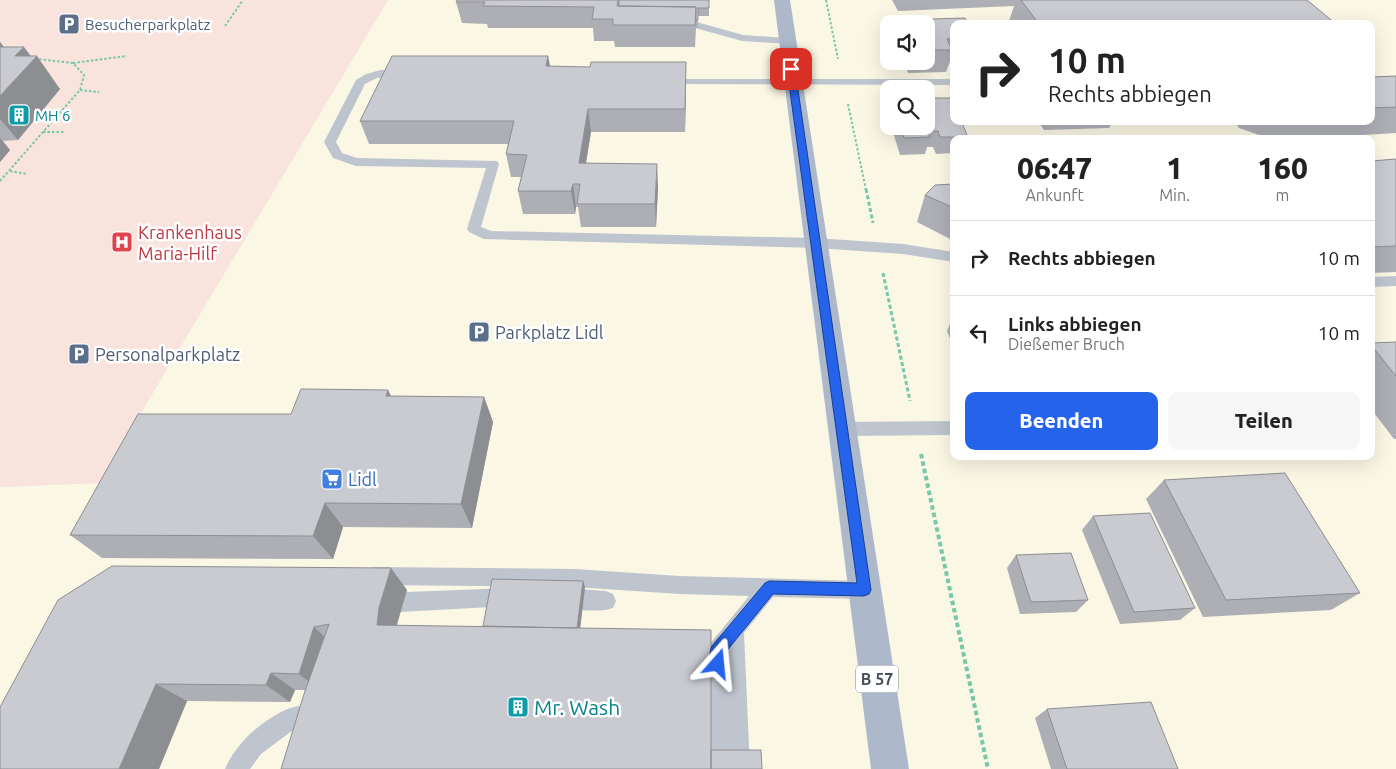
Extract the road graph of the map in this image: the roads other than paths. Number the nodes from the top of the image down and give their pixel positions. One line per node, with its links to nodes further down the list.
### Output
1 (674, 0): 3 (lane)
2 (782, 0): 3 (main road, B 57)
3 (787, 41): 7 (main road, B 57)
4 (414, 74): 8 (lane)
5 (646, 82): 7 (lane)
6 (950, 82): 7 (lane)
7 (793, 83): 8 (main road, B 57)
8 (816, 242): 9 (lane); 13 (main road, B 57)
9 (950, 256)
10 (1396, 281): 11 (lane)
11 (1375, 282)
12 (950, 428): 13 (lane)
13 (842, 429): 16 (main road, B 57)
14 (352, 576): 15 (lane)
15 (769, 587): 16 (lane); 19 (lane)
16 (864, 590): 26 (main road, B 57)
17 (606, 601): 18 (lane)
18 (365, 603)
19 (734, 631): 20 (lane); 25 (lane)
20 (718, 693): 22 (lane); 24 (lane)
21 (336, 711): 23 (lane)
22 (679, 716)
23 (236, 769)
24 (721, 769)
25 (739, 769)
26 (890, 769)

